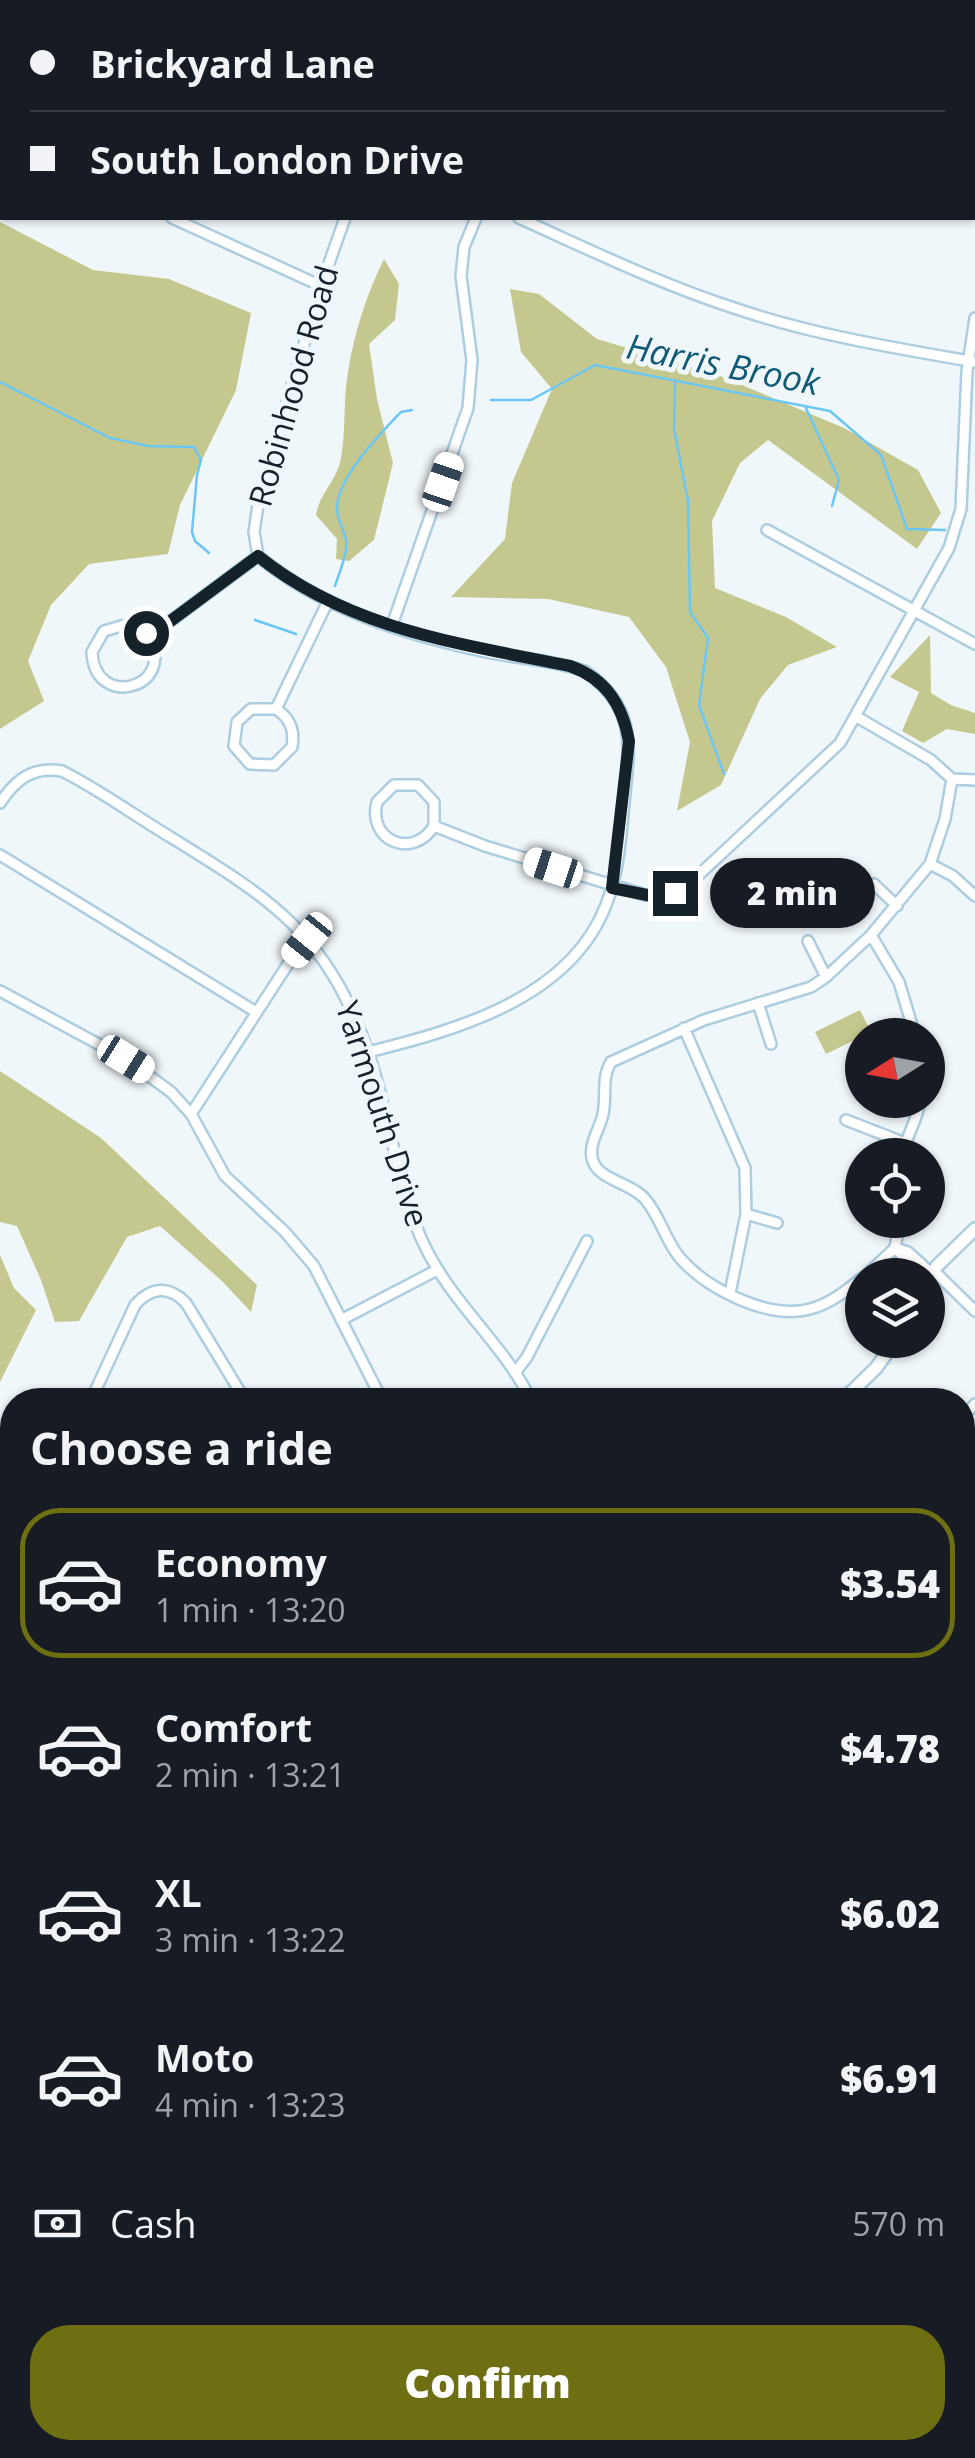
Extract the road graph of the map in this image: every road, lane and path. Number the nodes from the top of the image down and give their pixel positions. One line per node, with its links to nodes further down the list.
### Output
1 (938, 0): 2 (street)
2 (950, 0)
3 (176, 220): 7 (street)
4 (344, 220): 7 (street, Robinhood Road)
5 (475, 220): 14 (street)
6 (523, 220): 9 (street)
7 (321, 286): 11 (street, Robinhood Road)
8 (975, 318): 9 (street)
9 (972, 361): 13 (street)
10 (767, 530): 13 (street)
11 (258, 556): 12 (street); 15 (street)
12 (328, 601): 14 (street); 17 (street)
13 (915, 611): 16 (street); 18 (street)
14 (392, 625): 26 (street)
15 (149, 637): 15 (street)
16 (975, 644)
17 (276, 709): 17 (street)
18 (857, 717): 19 (street); 26 (street)
19 (952, 779): 20 (street); 24 (street)
20 (975, 780)
21 (0, 803): 30 (street, Yarmouth Drive)
22 (434, 826): 22 (street); 26 (street)
23 (0, 855): 35 (street)
24 (930, 864): 27 (street); 28 (street)
25 (874, 884): 28 (street)
26 (612, 888): 39 (street)
27 (975, 896)
28 (897, 906): 29 (street)
29 (871, 934): 32 (street); 36 (street)
30 (307, 940): 35 (street); 39 (street, Yarmouth Drive)
31 (808, 941): 32 (street)
32 (826, 978): 34 (street)
33 (0, 991): 40 (street)
34 (758, 1003): 37 (street); 38 (street)
35 (256, 1012): 40 (street)
36 (911, 1018)
37 (684, 1028): 43 (street); 55 (street)
38 (771, 1044)
39 (368, 1052): 52 (street, Yarmouth Drive)
40 (191, 1114): 57 (street)
41 (846, 1120): 42 (street)
42 (892, 1138)
43 (746, 1214): 44 (street); 55 (street)
44 (778, 1223)
45 (975, 1230): 51 (street)
46 (897, 1238): 48 (street)
47 (587, 1241): 59 (street)
48 (895, 1248): 49 (street); 50 (street)
49 (884, 1258)
50 (917, 1258)
51 (945, 1260)
52 (437, 1270): 57 (street); 59 (street, Yarmouth Drive)
53 (945, 1286): 56 (street)
54 (845, 1290): 55 (street)
55 (730, 1293)
56 (975, 1311)
57 (341, 1320): 62 (street)
58 (883, 1358): 64 (street)
59 (515, 1373): 63 (street, Yarmouth Drive)
60 (97, 1388): 61 (street)
61 (238, 1388)
62 (376, 1388)
63 (524, 1388)
64 (855, 1388)

